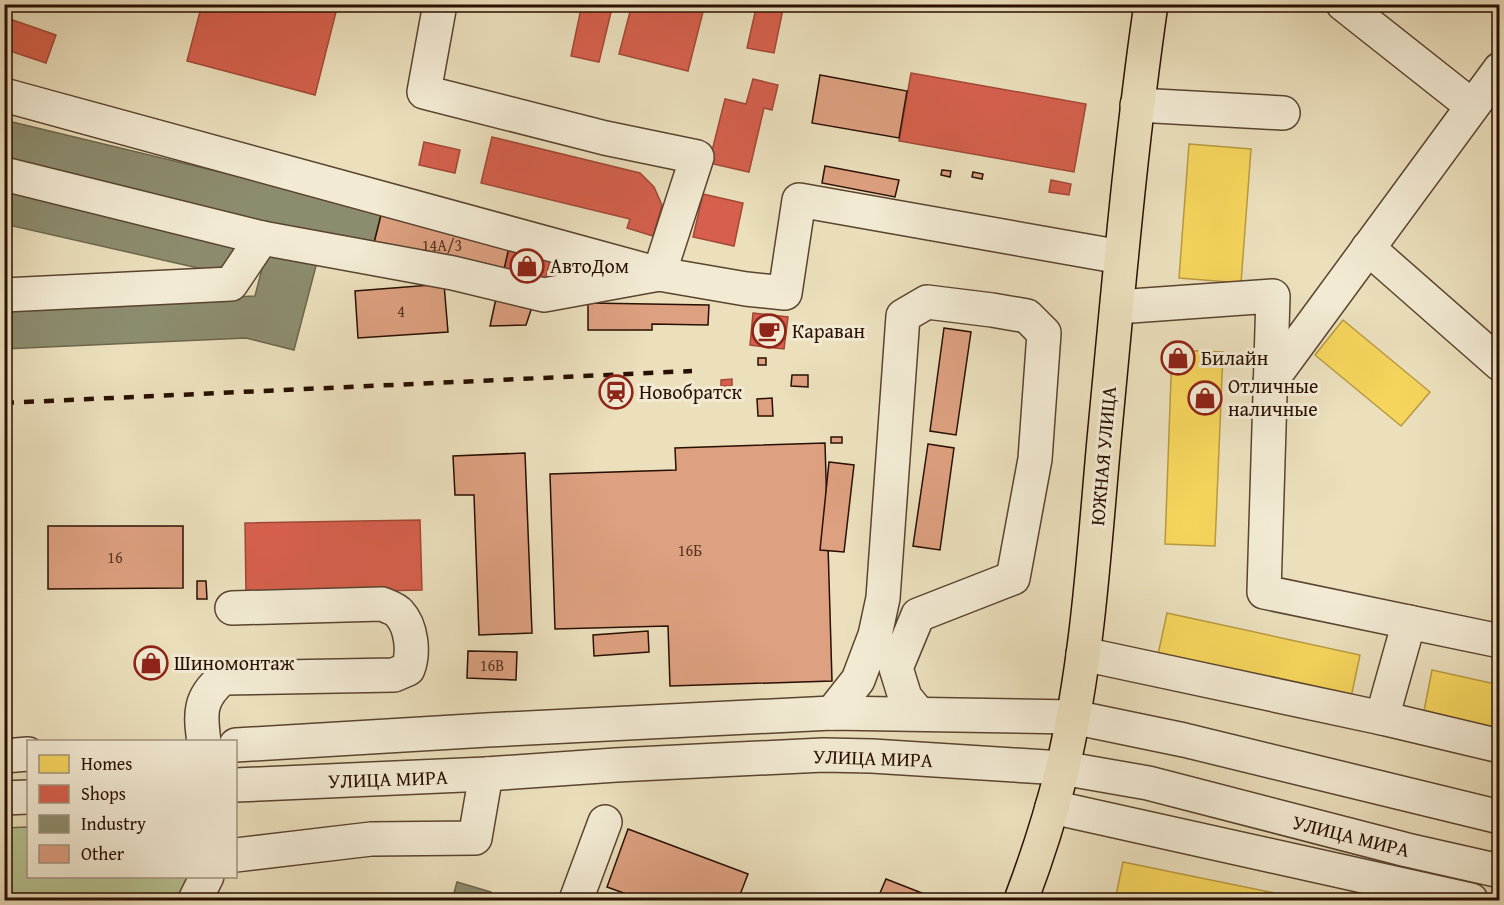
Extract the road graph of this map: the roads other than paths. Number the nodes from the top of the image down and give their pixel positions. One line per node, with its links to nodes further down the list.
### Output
1 (440, 4): 13 (street)
2 (1150, 4): 6 (main road, ЮЖНАЯ УЛИЦА)
3 (1343, 4): 7 (street)
4 (1500, 69): 7 (street)
5 (4, 95): 13 (street)
6 (1137, 105): 8 (street); 12 (main road, ЮЖНАЯ УЛИЦА)
7 (1472, 106): 11 (street)
8 (1283, 113)
9 (4, 174): 10 (street)
10 (262, 238): 13 (street); 14 (street)
11 (1368, 248): 16 (street); 17 (street)
12 (1121, 257): 13 (street); 15 (main road, ЮЖНАЯ УЛИЦА)
13 (659, 274)
14 (4, 295)
15 (1117, 307): 17 (street); 21 (main road, ЮЖНАЯ УЛИЦА)
16 (1500, 364)
17 (1270, 382): 19 (street)
18 (232, 608): 26 (street)
19 (1409, 622): 20 (street); 25 (street)
20 (1500, 641)
21 (1083, 654): 24 (main road, ЮЖНАЯ УЛИЦА); 25 (street)
22 (832, 713): 23 (street); 23 (street); 27 (street)
23 (918, 713): 24 (street)
24 (1072, 717): 31 (main road, ЮЖНАЯ УЛИЦА); 37 (street)
25 (1382, 718): 28 (street)
26 (204, 740)
27 (237, 745)
28 (1500, 746)
29 (27, 754): 30 (street)
30 (4, 756)
31 (1062, 768): 32 (street, УЛИЦА МИРА); 36 (main road, ЮЖНАЯ УЛИЦА); 40 (street, УЛИЦА МИРА)
32 (486, 774): 33 (street, УЛИЦА МИРА); 39 (street)
33 (240, 786)
34 (27, 797): 35 (street)
35 (4, 798)
36 (1052, 807): 42 (street); 45 (main road, ЮЖНАЯ УЛИЦА)
37 (1500, 817)
38 (605, 822): 44 (street)
39 (237, 855)
40 (1500, 871)
41 (206, 878): 43 (street)
42 (1358, 888): 46 (street)
43 (195, 900)
44 (576, 900)
45 (1021, 900)
46 (1471, 900)

